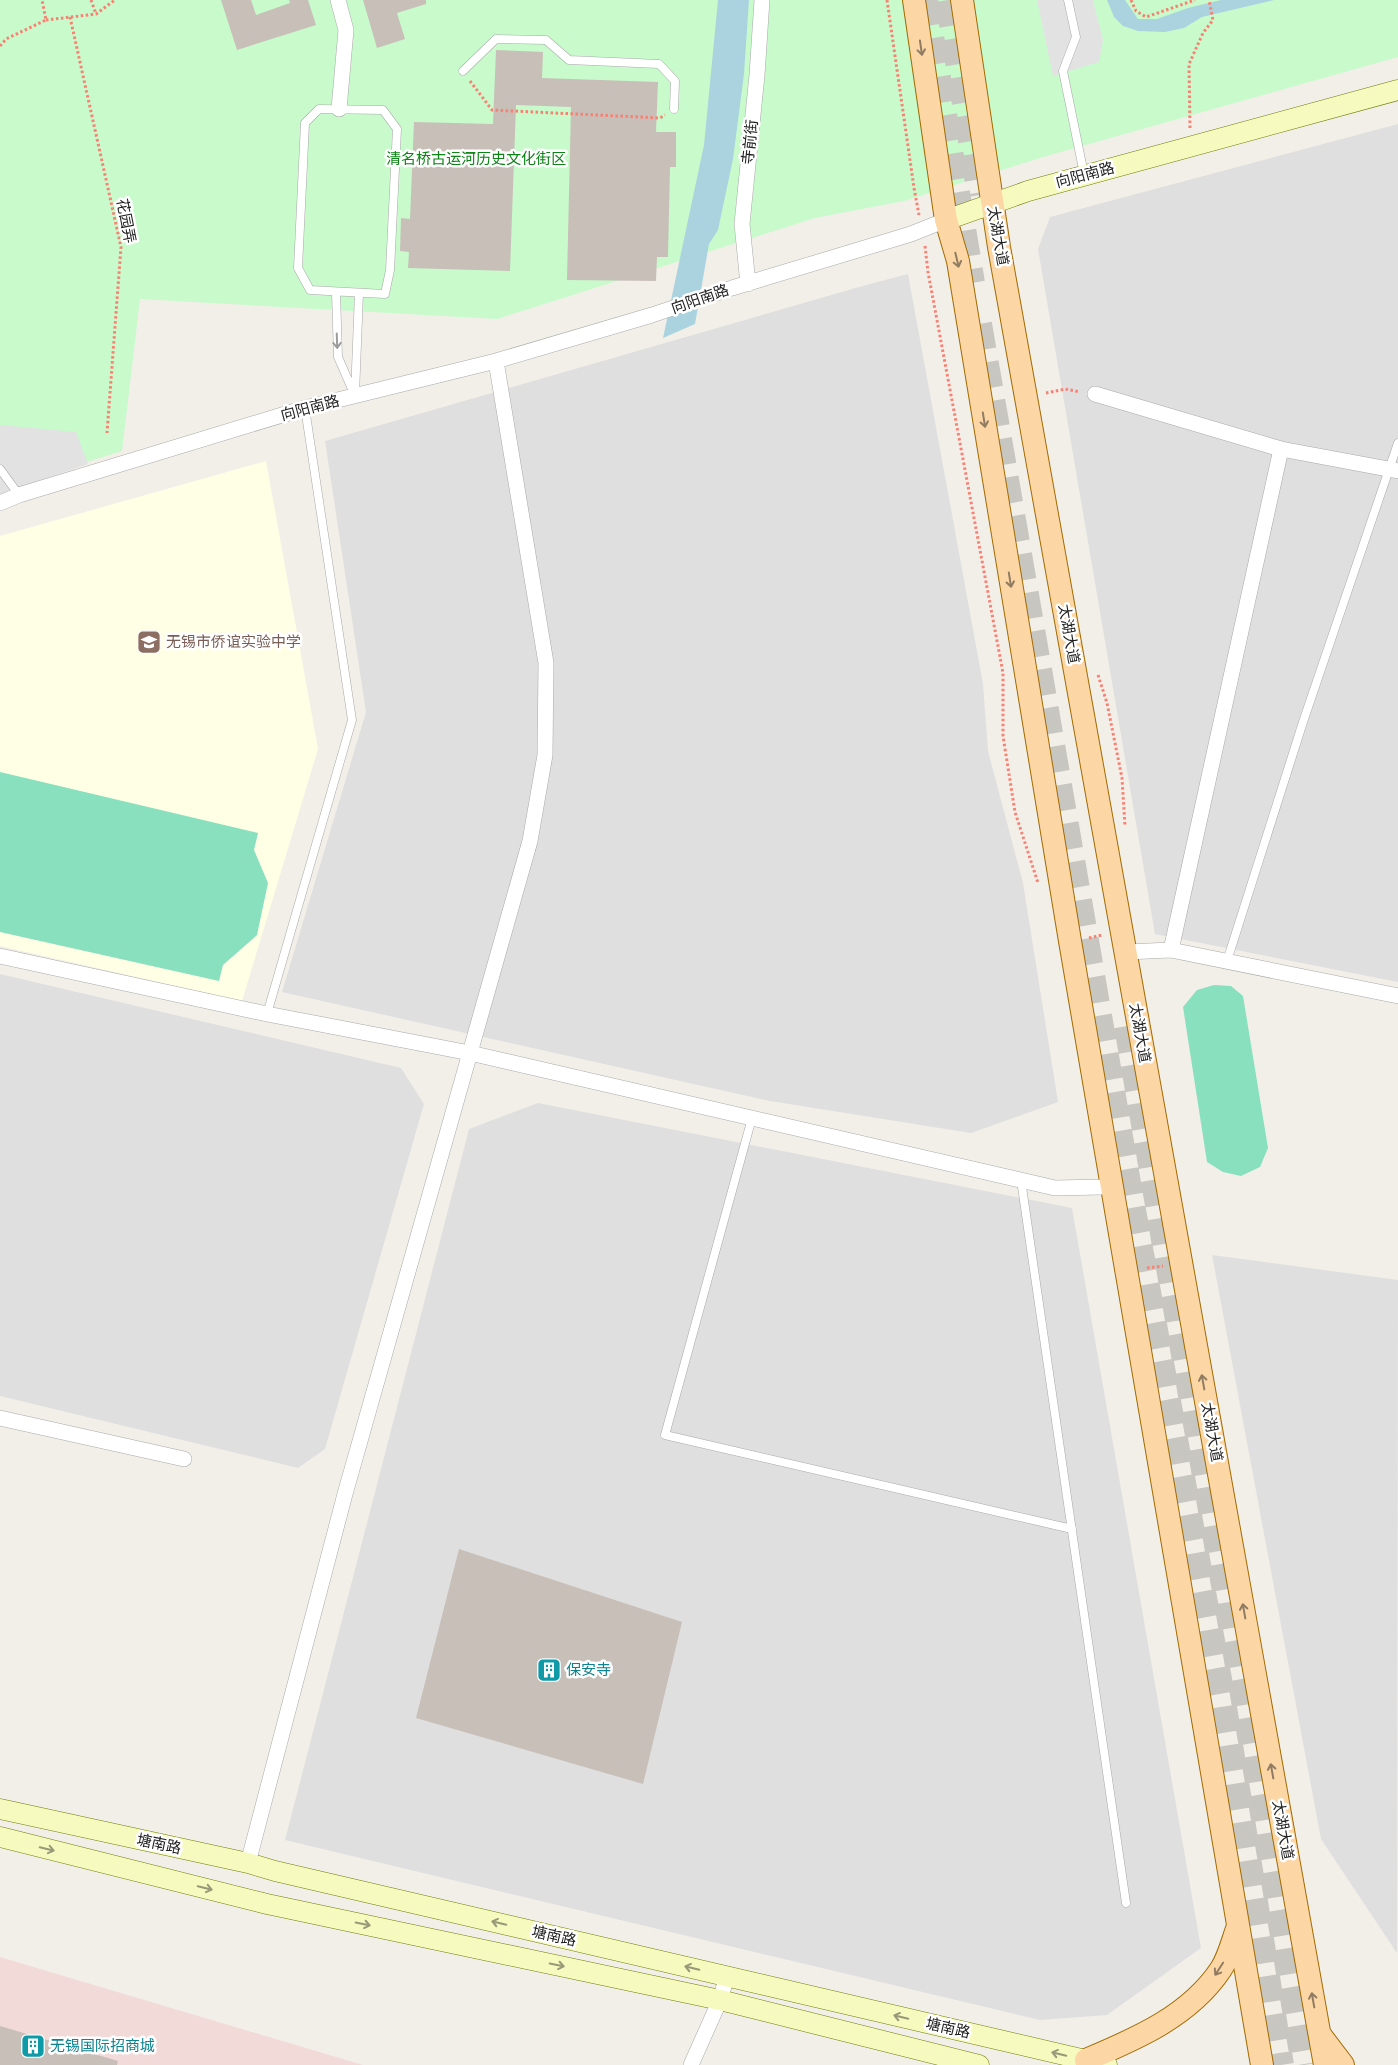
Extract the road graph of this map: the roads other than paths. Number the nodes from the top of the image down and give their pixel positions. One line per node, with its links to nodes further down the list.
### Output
1 (338, 0): 8 (street)
2 (762, 0): 13 (street, 寺前街)
3 (914, 0): 12 (main road, one-way to 12)
4 (962, 0): 11 (main road, 太湖大道)
5 (1068, 0): 10 (lane)
6 (463, 71): 9 (lane)
7 (1398, 90): 10 (main road, 向阳南路)
8 (339, 109): 14 (lane); 15 (lane)
9 (674, 109)
10 (1084, 176): 11 (main road, 向阳南路)
11 (992, 205): 12 (main road, 向阳南路); 26 (main road, 太湖大道)
12 (946, 220): 13 (street, 向阳南路); 35 (main road, one-way to 35)
13 (748, 284): 16 (street, 向阳南路)
14 (336, 292): 15 (lane); 18 (lane, one-way to 18)
15 (359, 293): 18 (lane)
16 (496, 361): 18 (street, 向阳南路); 32 (street)
17 (1095, 394): 21 (street)
18 (355, 396): 19 (street, 向阳南路)
19 (305, 408): 24 (street, 向阳南路); 31 (lane)
20 (1398, 443): 23 (lane)
21 (1281, 448): 23 (street); 27 (street)
22 (0, 469): 24 (lane)
23 (1394, 470): 29 (lane)
24 (19, 495): 25 (street, 向阳南路)
25 (0, 503)
26 (1124, 941): 27 (street); 46 (main road, 太湖大道, one-way to 26)
27 (1171, 950): 29 (street)
28 (0, 956): 31 (street)
29 (1227, 961): 30 (street)
30 (1398, 996)
31 (267, 1014): 32 (street)
32 (470, 1053): 33 (street); 41 (street)
33 (752, 1118): 34 (street); 38 (lane)
34 (1021, 1180): 35 (street); 38 (lane)
35 (1111, 1184): 43 (main road)
36 (0, 1418): 37 (street)
37 (184, 1459)
38 (1072, 1529): 42 (lane)
39 (0, 1809): 41 (main road, 塘南路)
40 (0, 1837): 45 (main road, 塘南路, one-way to 45)
41 (248, 1863): 44 (main road, 塘南路, one-way to 41)
42 (1126, 1903)
43 (1238, 1925): 47 (main road, one-way to 47); 50 (main road)
44 (727, 1976): 45 (street); 47 (main road, 塘南路, one-way to 44)
45 (720, 2000): 48 (street); 49 (main road, 塘南路)
46 (1319, 2033): 51 (main road, 太湖大道); 52 (main road)
47 (1096, 2063)
48 (691, 2065)
49 (979, 2065)
50 (1262, 2065)
51 (1325, 2065)
52 (1343, 2065)

